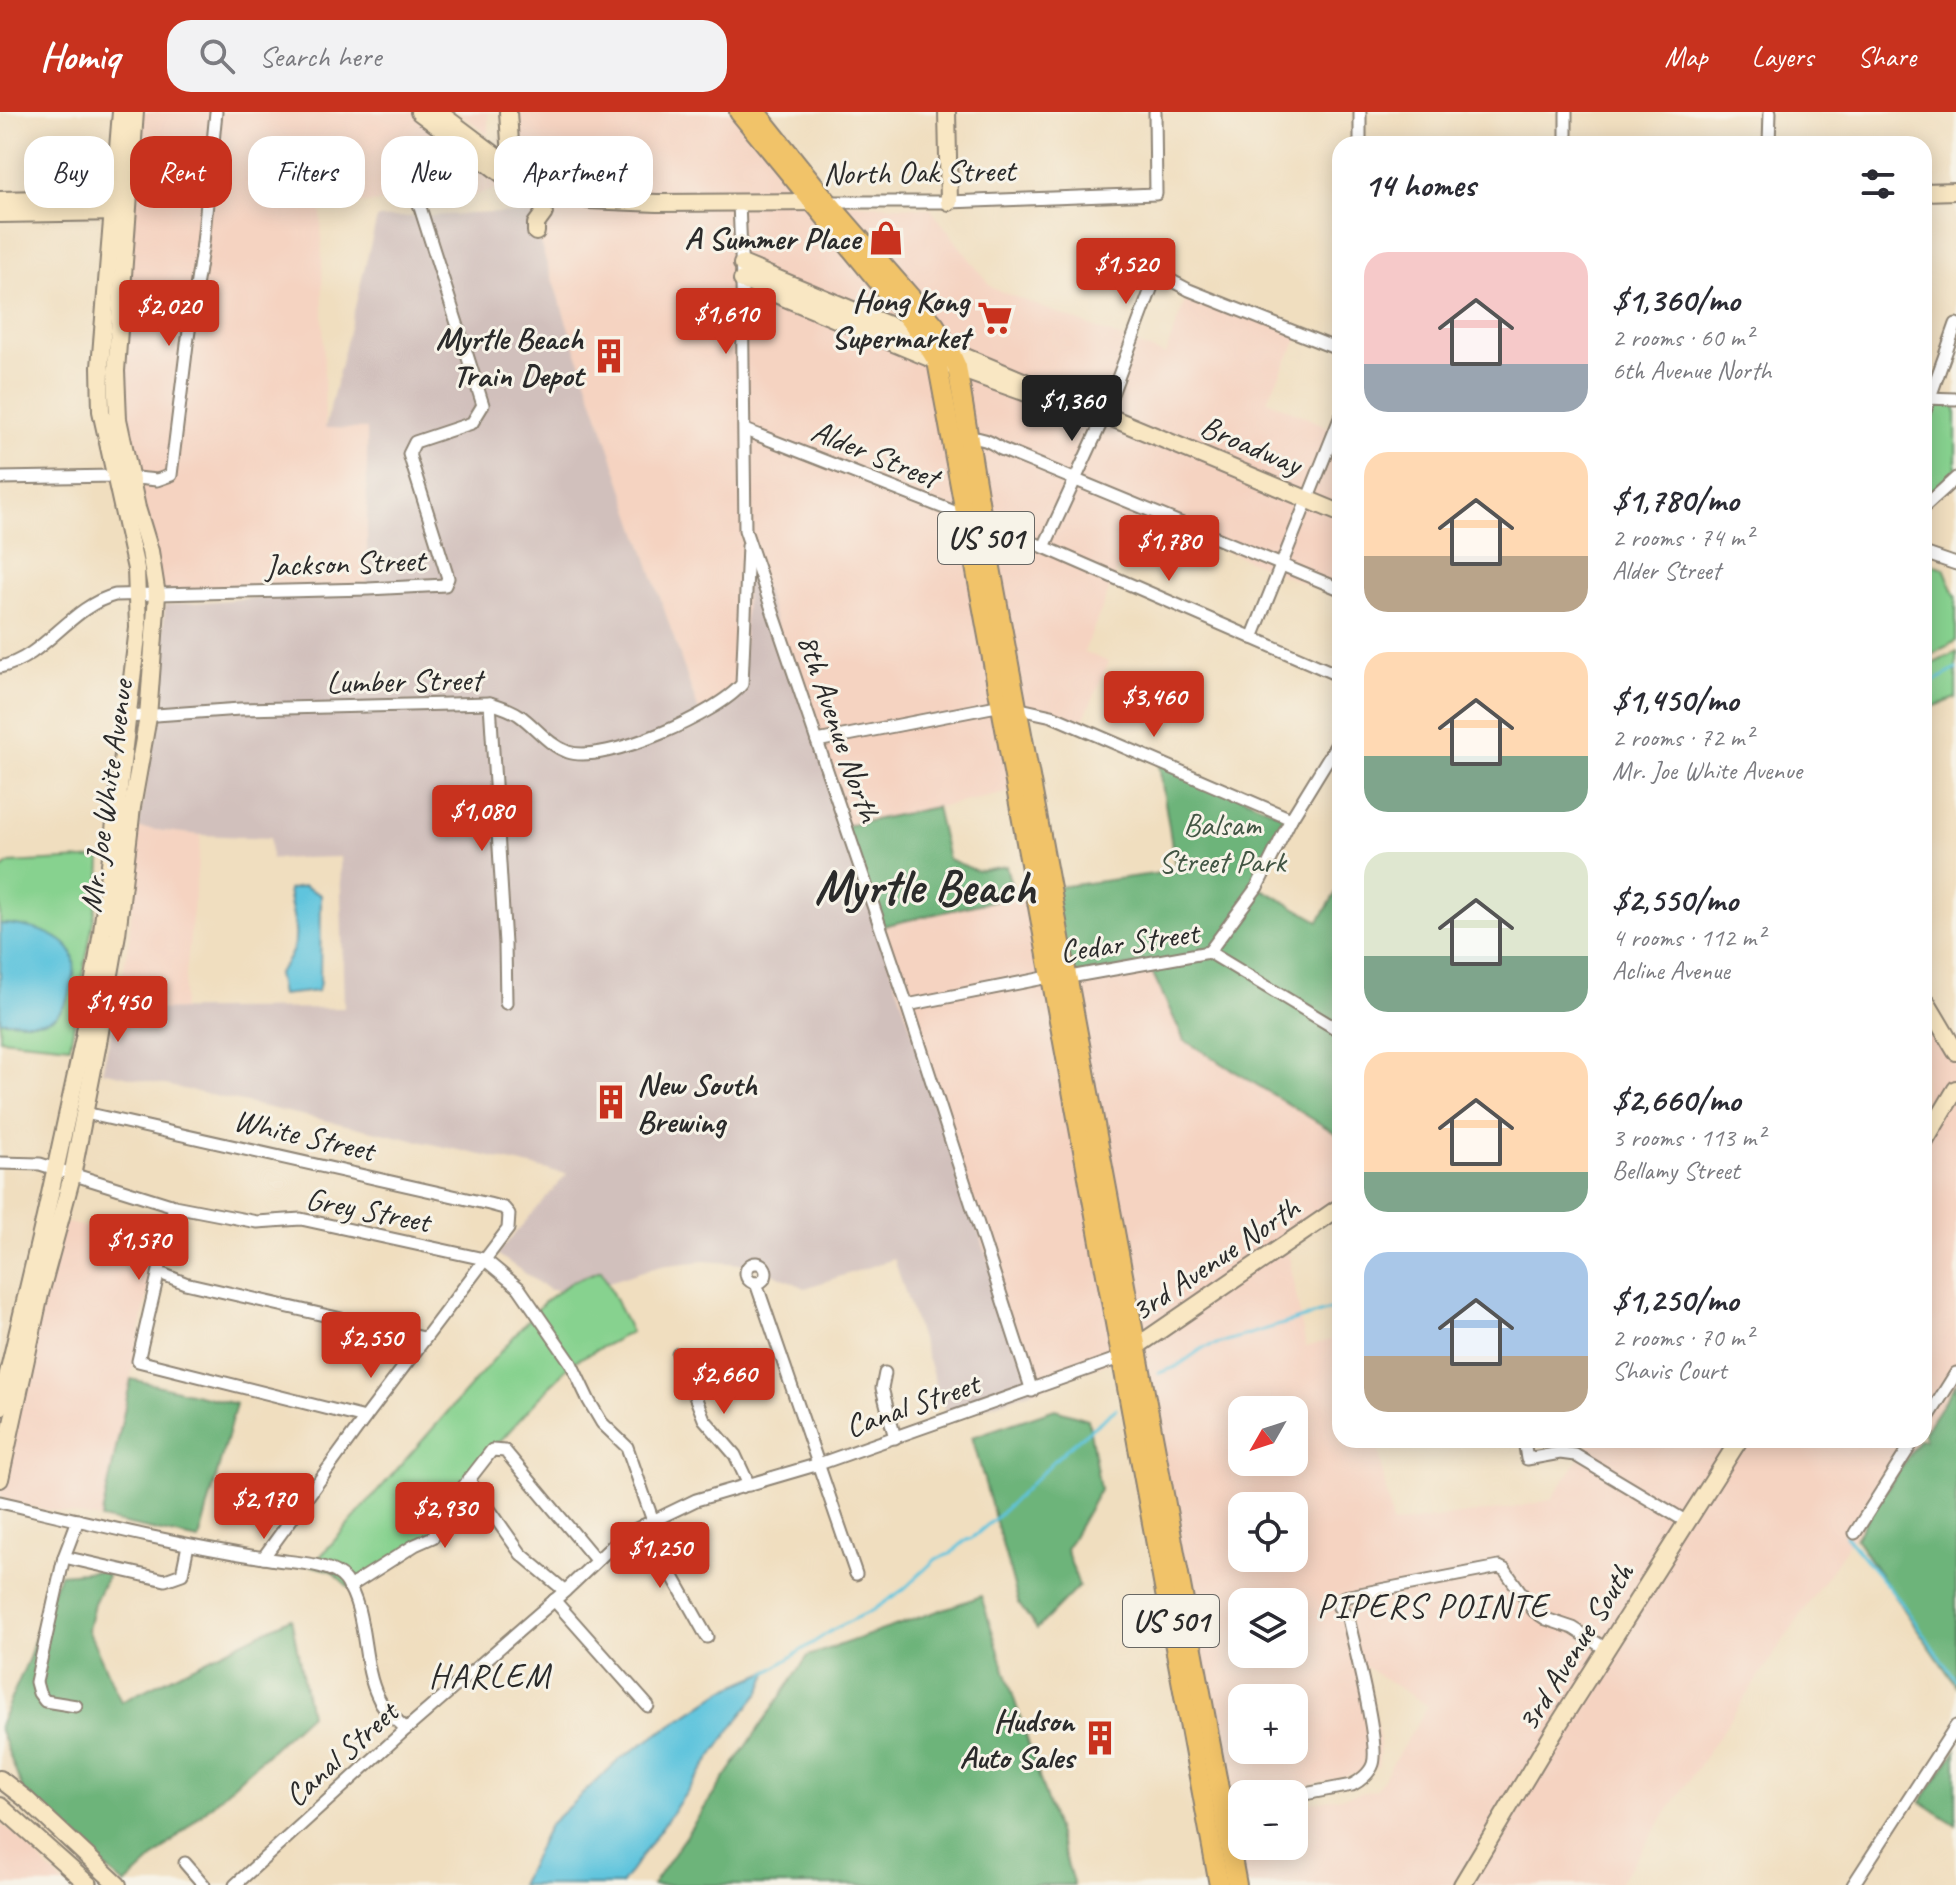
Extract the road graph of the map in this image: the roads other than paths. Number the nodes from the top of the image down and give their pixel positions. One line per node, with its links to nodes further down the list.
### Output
1 (121, 112): 26 (main road, Mr. Joe White Avenue)
2 (135, 112): 26 (main road, Mr. Joe White Avenue)
3 (216, 112): 44 (street)
4 (419, 112): 18 (main road)
5 (438, 112): 17 (main road)
6 (508, 112): 13 (main road)
7 (947, 112): 24 (main road)
8 (1155, 112): 24 (street, North Oak Street)
9 (1360, 112): 14 (street)
10 (1566, 112): 15 (street)
11 (1770, 112): 16 (street)
12 (745, 113): 23 (main road, US 501)
13 (510, 136)
14 (1360, 136)
15 (1566, 136)
16 (1769, 136)
17 (494, 160)
18 (494, 163)
19 (1956, 191): 20 (main road)
20 (1932, 192)
21 (0, 200): 26 (main road)
22 (739, 202): 23 (main road, North Oak Street); 25 (main road, North Oak Street); 31 (street, 8th Avenue North)
23 (820, 202): 24 (street, North Oak Street); 33 (main road, US 501); 35 (main road, US 501)
24 (949, 202)
25 (653, 203)
26 (120, 204): 29 (main road); 44 (main road, Mr. Joe White Avenue)
27 (420, 208): 60 (street, Jackson Street)
28 (544, 213): 30 (main road)
29 (0, 214)
30 (536, 232)
31 (742, 272): 33 (main road); 35 (main road, Broadway); 41 (street, 8th Avenue North)
32 (1956, 324): 37 (street)
33 (924, 340): 35 (main road, US 501)
34 (1332, 347): 40 (street)
35 (943, 355): 36 (main road, US 501); 40 (main road, Broadway); 52 (main road, US 501)
36 (957, 367): 40 (main road, Broadway); 42 (main road, US 501)
37 (1932, 385)
38 (1932, 398): 39 (street)
39 (1956, 399)
40 (1103, 417): 47 (street); 49 (main road, Broadway)
41 (745, 430): 52 (street, Alder Street); 53 (street, 8th Avenue North)
42 (967, 438): 47 (street); 52 (main road, US 501)
43 (1332, 438): 49 (street)
44 (124, 477): 45 (street); 59 (main road, Mr. Joe White Avenue); 60 (main road, Mr. Joe White Avenue)
45 (0, 478)
46 (1956, 478): 48 (street)
47 (1075, 480): 54 (street); 56 (street)
48 (1932, 500)
49 (1306, 503): 50 (main road, Broadway); 51 (main road, Broadway); 56 (street)
50 (1332, 511)
51 (1332, 517)
52 (975, 522): 54 (street, Alder Street); 65 (main road, US 501)
53 (748, 539): 64 (street, Lumber Street); 68 (street, 8th Avenue North)
54 (1044, 547): 61 (street, Alder Street)
55 (1932, 556): 57 (street)
56 (1281, 564): 58 (street); 61 (street)
57 (1956, 564)
58 (1332, 586)
59 (137, 594): 60 (street, Jackson Street); 62 (street, Jackson Street); 66 (main road, Mr. Joe White Avenue)
60 (157, 595): 67 (main road, Mr. Joe White Avenue)
61 (1252, 638): 63 (street, Alder Street)
62 (0, 667)
63 (1332, 673)
64 (490, 703): 67 (street, Lumber Street); 73 (street)
65 (1010, 707): 68 (street); 70 (street); 72 (main road, US 501)
66 (128, 717): 67 (street, Lumber Street); 82 (main road, Mr. Joe White Avenue)
67 (148, 717): 79 (main road, Mr. Joe White Avenue)
68 (817, 741): 74 (street, 8th Avenue North)
69 (1332, 752): 70 (street)
70 (1291, 819): 71 (street)
71 (1209, 952): 72 (street, Cedar Street); 76 (street, Cedar Street)
72 (1060, 979): 74 (street, Cedar Street); 90 (main road, US 501)
73 (506, 1003)
74 (907, 1005): 94 (street, 8th Avenue North)
75 (1932, 1012): 77 (main road)
76 (1332, 1026)
77 (1956, 1052)
78 (1956, 1089): 80 (main road)
79 (85, 1113): 83 (main road, Mr. Joe White Avenue); 86 (street, White Street)
80 (1932, 1130)
81 (0, 1163): 82 (street, Grey Street)
82 (55, 1170): 83 (street, Grey Street); 95 (main road, Mr. Joe White Avenue)
83 (72, 1176): 84 (street, Grey Street); 103 (main road, Mr. Joe White Avenue)
84 (174, 1206): 86 (street, Grey Street); 87 (street)
85 (1332, 1212): 90 (main road, 3rd Avenue North)
86 (484, 1259): 89 (street); 109 (street)
87 (160, 1273): 89 (street); 97 (street)
88 (756, 1283): 102 (street)
89 (424, 1338): 97 (street)
90 (1129, 1352): 94 (street, Canal Street); 129 (main road, US 501)
91 (678, 1354): 105 (street)
92 (885, 1373): 98 (street)
93 (1956, 1373): 96 (street)
94 (1032, 1391): 98 (street, Canal Street)
95 (0, 1407)
96 (1932, 1411)
97 (365, 1418): 113 (street)
98 (895, 1438): 102 (street, Canal Street)
99 (1525, 1448): 108 (street)
100 (1734, 1448): 108 (main road, 3rd Avenue South)
101 (1909, 1448): 110 (street)
102 (819, 1464): 105 (street, Canal Street); 115 (street)
103 (0, 1479)
104 (468, 1479): 114 (street); 116 (street); 117 (street)
105 (749, 1485): 109 (street, Canal Street)
106 (0, 1502): 107 (street)
107 (78, 1520): 111 (street); 112 (street)
108 (1687, 1522): 120 (main road, 3rd Avenue South)
109 (648, 1523): 114 (street, Canal Street); 119 (street)
110 (1855, 1533)
111 (188, 1545): 112 (street); 113 (street)
112 (64, 1557): 121 (street)
113 (263, 1558): 116 (street)
114 (596, 1560): 117 (street, Canal Street)
115 (856, 1574)
116 (349, 1587): 124 (street)
117 (565, 1591): 118 (street, Canal Street)
118 (554, 1600): 122 (street); 124 (street, Canal Street)
119 (707, 1637)
120 (1606, 1649): 126 (street); 137 (main road, 3rd Avenue South)
121 (76, 1706)
122 (648, 1706)
123 (1956, 1726): 138 (street)
124 (406, 1729): 134 (street, Canal Street)
125 (0, 1779): 132 (main road)
126 (1308, 1793)
127 (0, 1806): 131 (main road)
128 (1228, 1809): 129 (street)
129 (1215, 1811): 135 (main road, US 501); 136 (main road, US 501)
130 (185, 1863): 133 (street)
131 (89, 1885)
132 (118, 1885)
133 (204, 1885)
134 (235, 1885)
135 (1219, 1885)
136 (1237, 1885)
137 (1462, 1885)
138 (1853, 1885)

